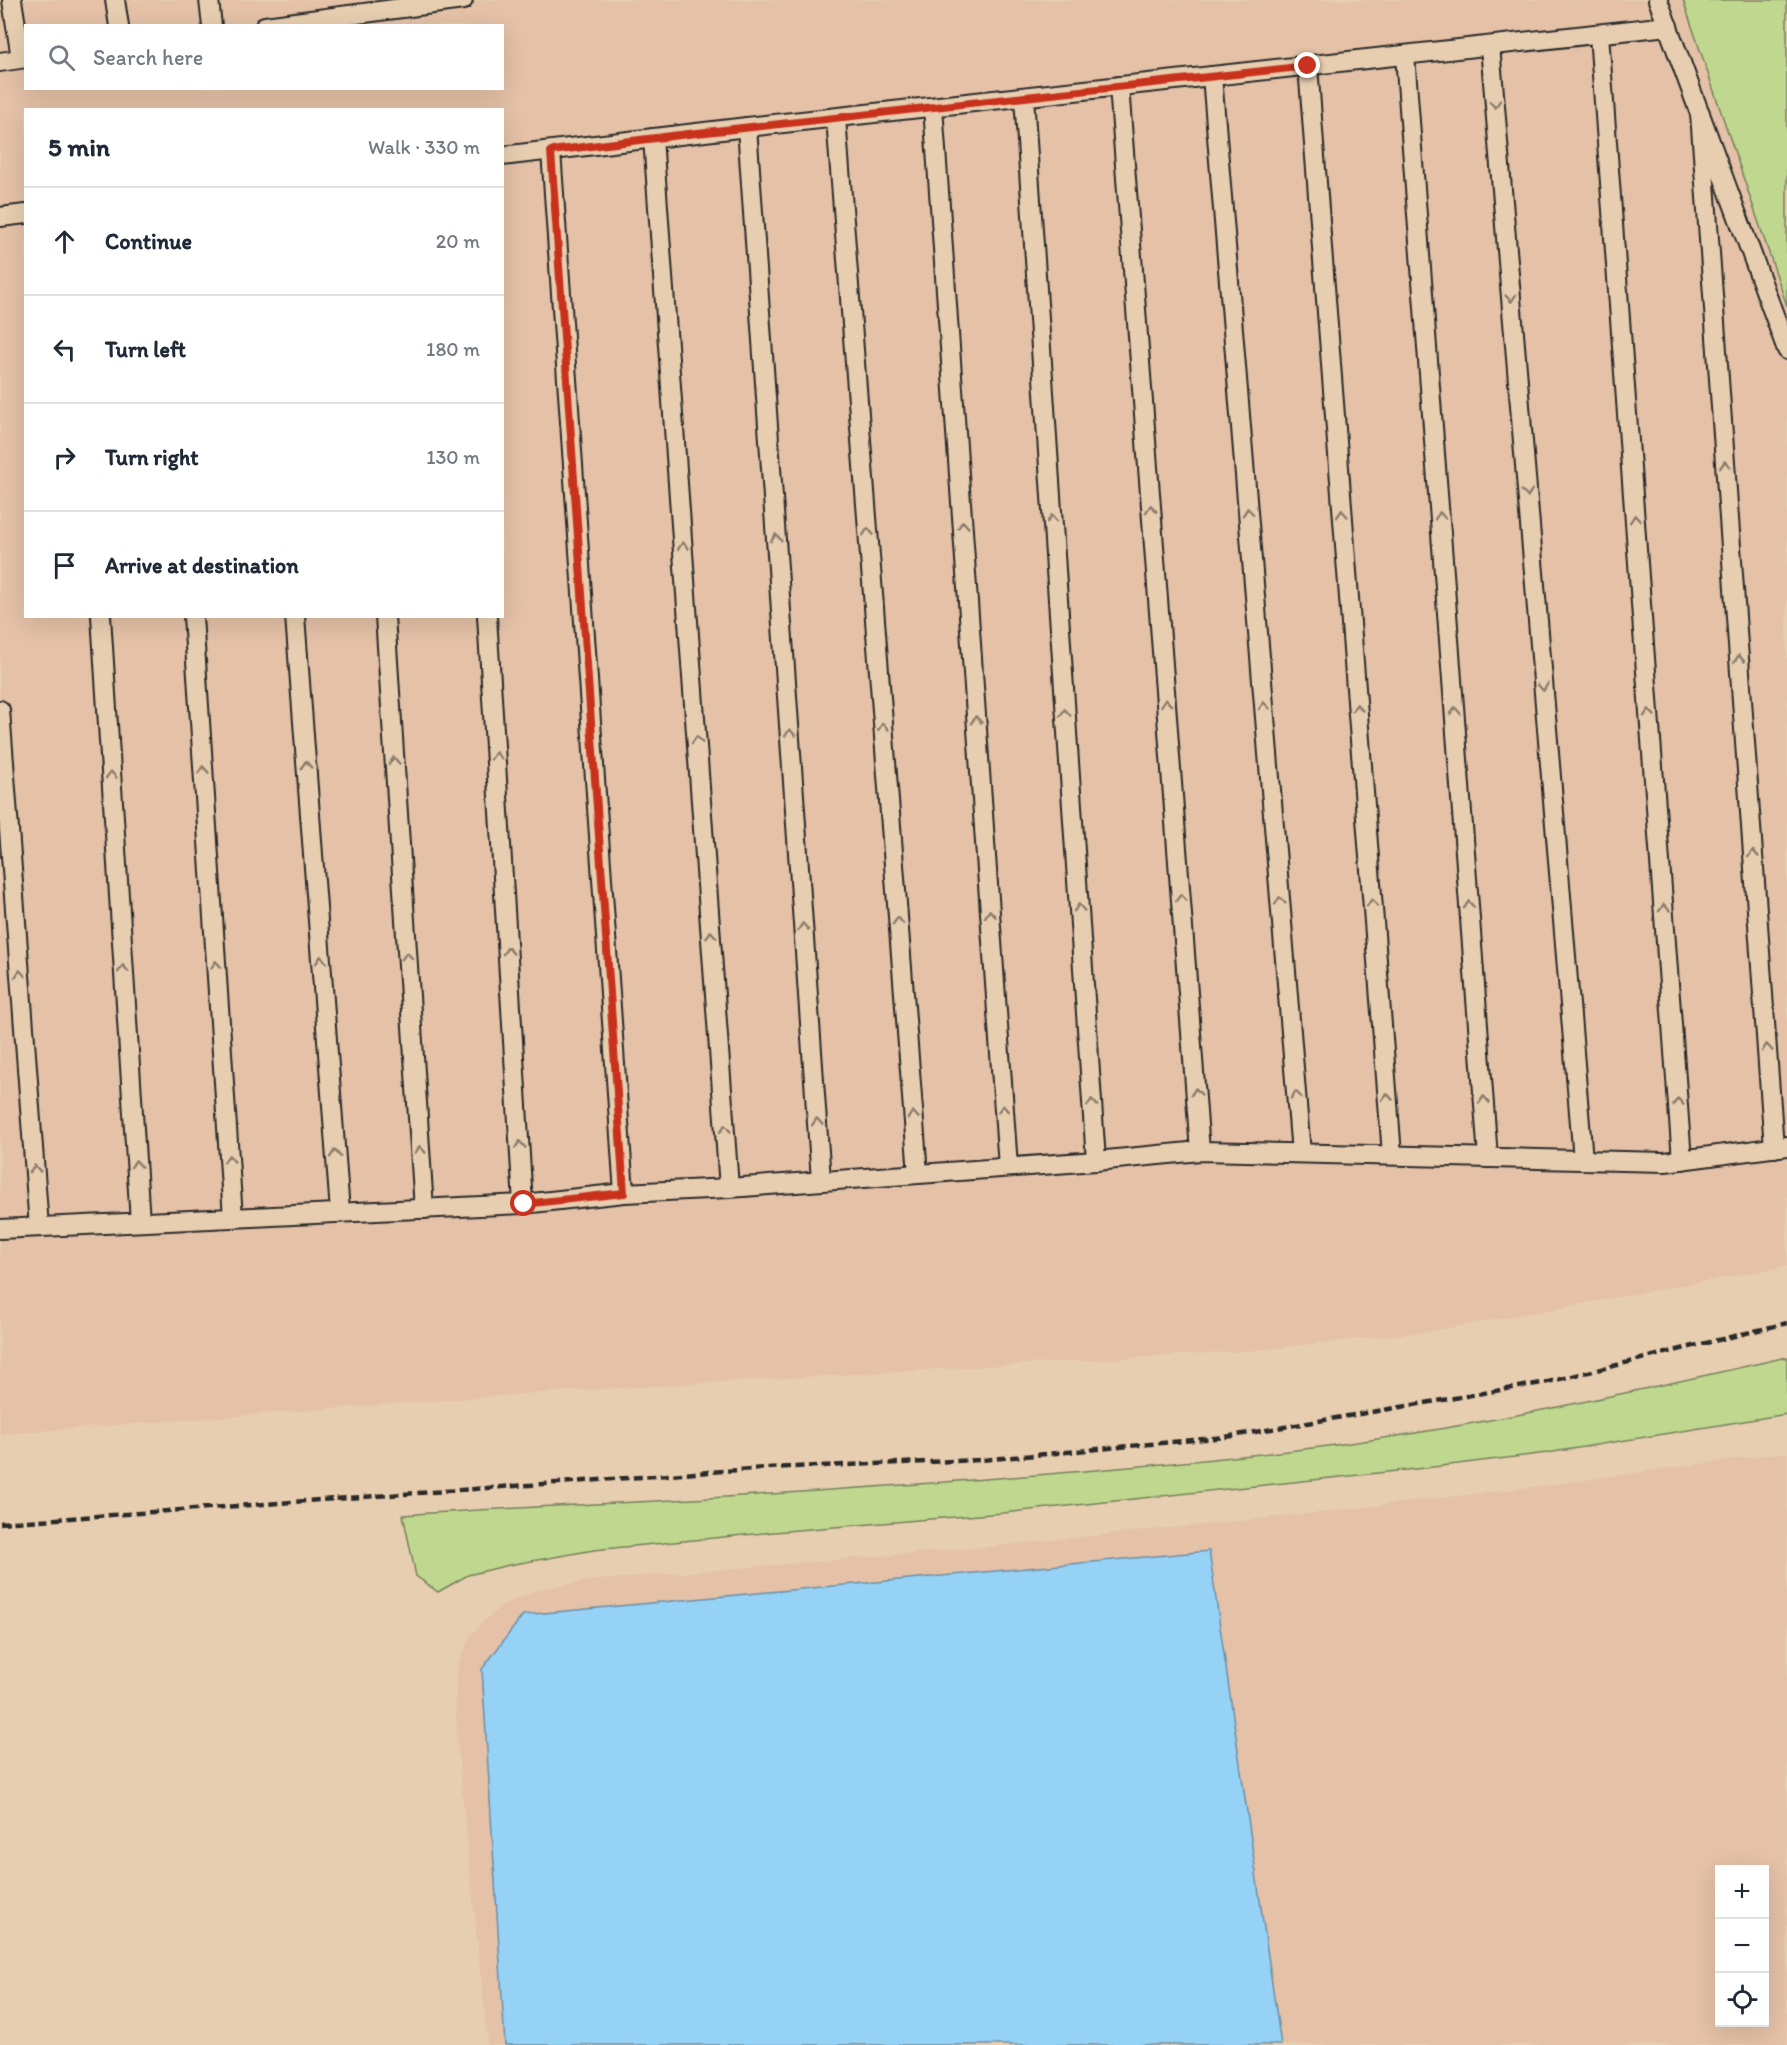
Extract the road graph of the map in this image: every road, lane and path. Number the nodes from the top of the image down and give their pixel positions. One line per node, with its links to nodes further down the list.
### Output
1 (12, 0): 15 (lane)
2 (115, 0): 8 (lane)
3 (209, 0): 9 (lane)
4 (463, 0): 6 (lane)
5 (1658, 0): 11 (lane)
6 (421, 3): 7 (lane)
7 (332, 8): 10 (lane)
8 (119, 24)
9 (212, 24)
10 (272, 24)
11 (1668, 26): 12 (lane); 22 (lane)
12 (1599, 34): 13 (lane); 43 (lane, one-way to 12)
13 (1490, 46): 14 (lane); 42 (lane, one-way to 42)
14 (1406, 55): 17 (lane); 41 (lane, one-way to 14)
15 (23, 58): 16 (lane)
16 (0, 62)
17 (1308, 66): 18 (lane); 40 (lane, one-way to 17)
18 (1212, 76): 19 (lane); 39 (lane, one-way to 18)
19 (1119, 86): 20 (lane); 38 (lane, one-way to 19)
20 (1024, 97): 21 (lane); 44 (lane, one-way to 20)
21 (933, 107): 23 (lane); 45 (lane, one-way to 21)
22 (1700, 113): 30 (lane); 37 (lane, one-way to 22)
23 (836, 118): 24 (lane); 46 (lane, one-way to 23)
24 (747, 127): 25 (lane); 47 (lane, one-way to 24)
25 (653, 138): 26 (lane); 48 (lane, one-way to 25)
26 (551, 151): 27 (lane); 49 (lane)
27 (504, 156)
28 (24, 214): 29 (lane)
29 (0, 217)
30 (1787, 351)
31 (101, 618): 54 (lane, one-way to 31)
32 (193, 618): 53 (lane, one-way to 32)
33 (295, 618): 52 (lane, one-way to 33)
34 (385, 618): 51 (lane, one-way to 34)
35 (487, 618): 50 (lane, one-way to 35)
36 (0, 710): 55 (lane, one-way to 36)
37 (1781, 1147): 43 (lane)
38 (1200, 1150): 39 (lane); 44 (lane)
39 (1301, 1153): 40 (lane)
40 (1392, 1155): 41 (lane)
41 (1488, 1158): 42 (lane)
42 (1583, 1160): 43 (lane)
43 (1682, 1160)
44 (1096, 1161): 45 (lane)
45 (1008, 1167): 46 (lane)
46 (918, 1174): 47 (lane)
47 (821, 1180): 48 (lane)
48 (729, 1188): 49 (lane)
49 (624, 1193): 50 (lane)
50 (524, 1204): 51 (lane)
51 (424, 1209): 52 (lane)
52 (339, 1212): 53 (lane)
53 (232, 1218): 54 (lane)
54 (140, 1222): 55 (lane)
55 (39, 1227): 56 (lane)
56 (0, 1229)

